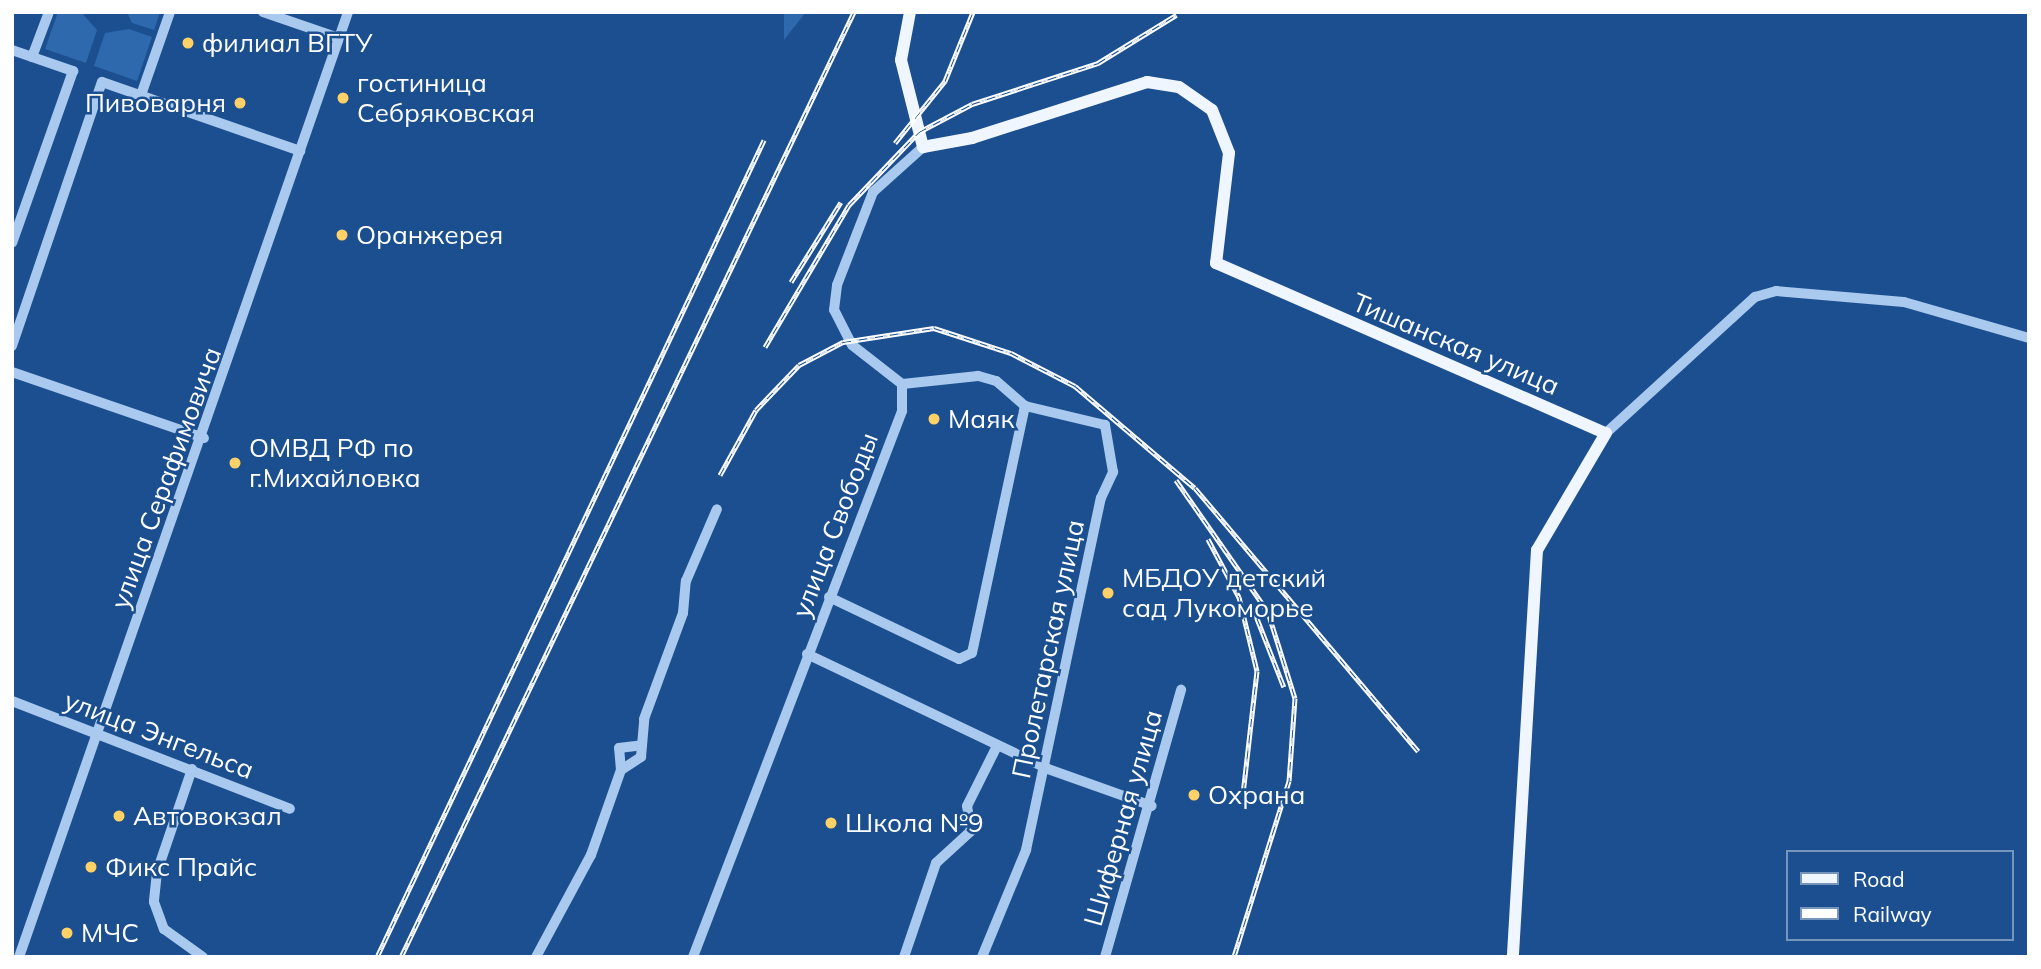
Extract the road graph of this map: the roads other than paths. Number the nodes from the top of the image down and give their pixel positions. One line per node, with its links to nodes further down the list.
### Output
1 (49, 12): 8 (street)
2 (170, 12): 9 (street)
3 (263, 12): 6 (street)
4 (348, 12): 6 (street, улица Серафимовича)
5 (910, 12): 10 (main road)
6 (340, 38): 11 (street, улица Серафимовича)
7 (12, 50): 8 (street)
8 (33, 57): 12 (street)
9 (141, 95): 11 (street); 14 (street)
10 (923, 146): 16 (street); 18 (main road, Тишанская улица)
11 (300, 151): 19 (street, улица Серафимовича)
12 (12, 243)
13 (2029, 338): 18 (street)
14 (12, 346)
15 (12, 372): 19 (street)
16 (902, 384): 17 (street); 21 (street, улица Свободы)
17 (1025, 406): 21 (street); 29 (street, Пролетарская улица)
18 (1606, 433): 40 (main road)
19 (204, 438): 25 (street, улица Серафимовича)
20 (717, 509): 26 (street)
21 (829, 597): 22 (street, улица Свободы)
22 (807, 654): 27 (street); 36 (street, улица Свободы)
23 (1181, 690): 31 (street, Шиферная улица)
24 (12, 701): 25 (street, улица Энгельса)
25 (97, 731): 28 (street, улица Энгельса); 33 (street, улица Серафимовича)
26 (642, 745): 30 (street); 30 (street)
27 (997, 746): 29 (street); 37 (street)
28 (192, 769): 32 (street, улица Энгельса); 34 (street)
29 (1048, 769): 31 (street); 38 (street, Пролетарская улица)
30 (621, 770): 35 (street)
31 (1152, 806): 39 (street, Шиферная улица)
32 (290, 809)
33 (19, 957)
34 (203, 957)
35 (536, 957)
36 (693, 957)
37 (904, 957)
38 (982, 957)
39 (1105, 957)
40 (1513, 957)

